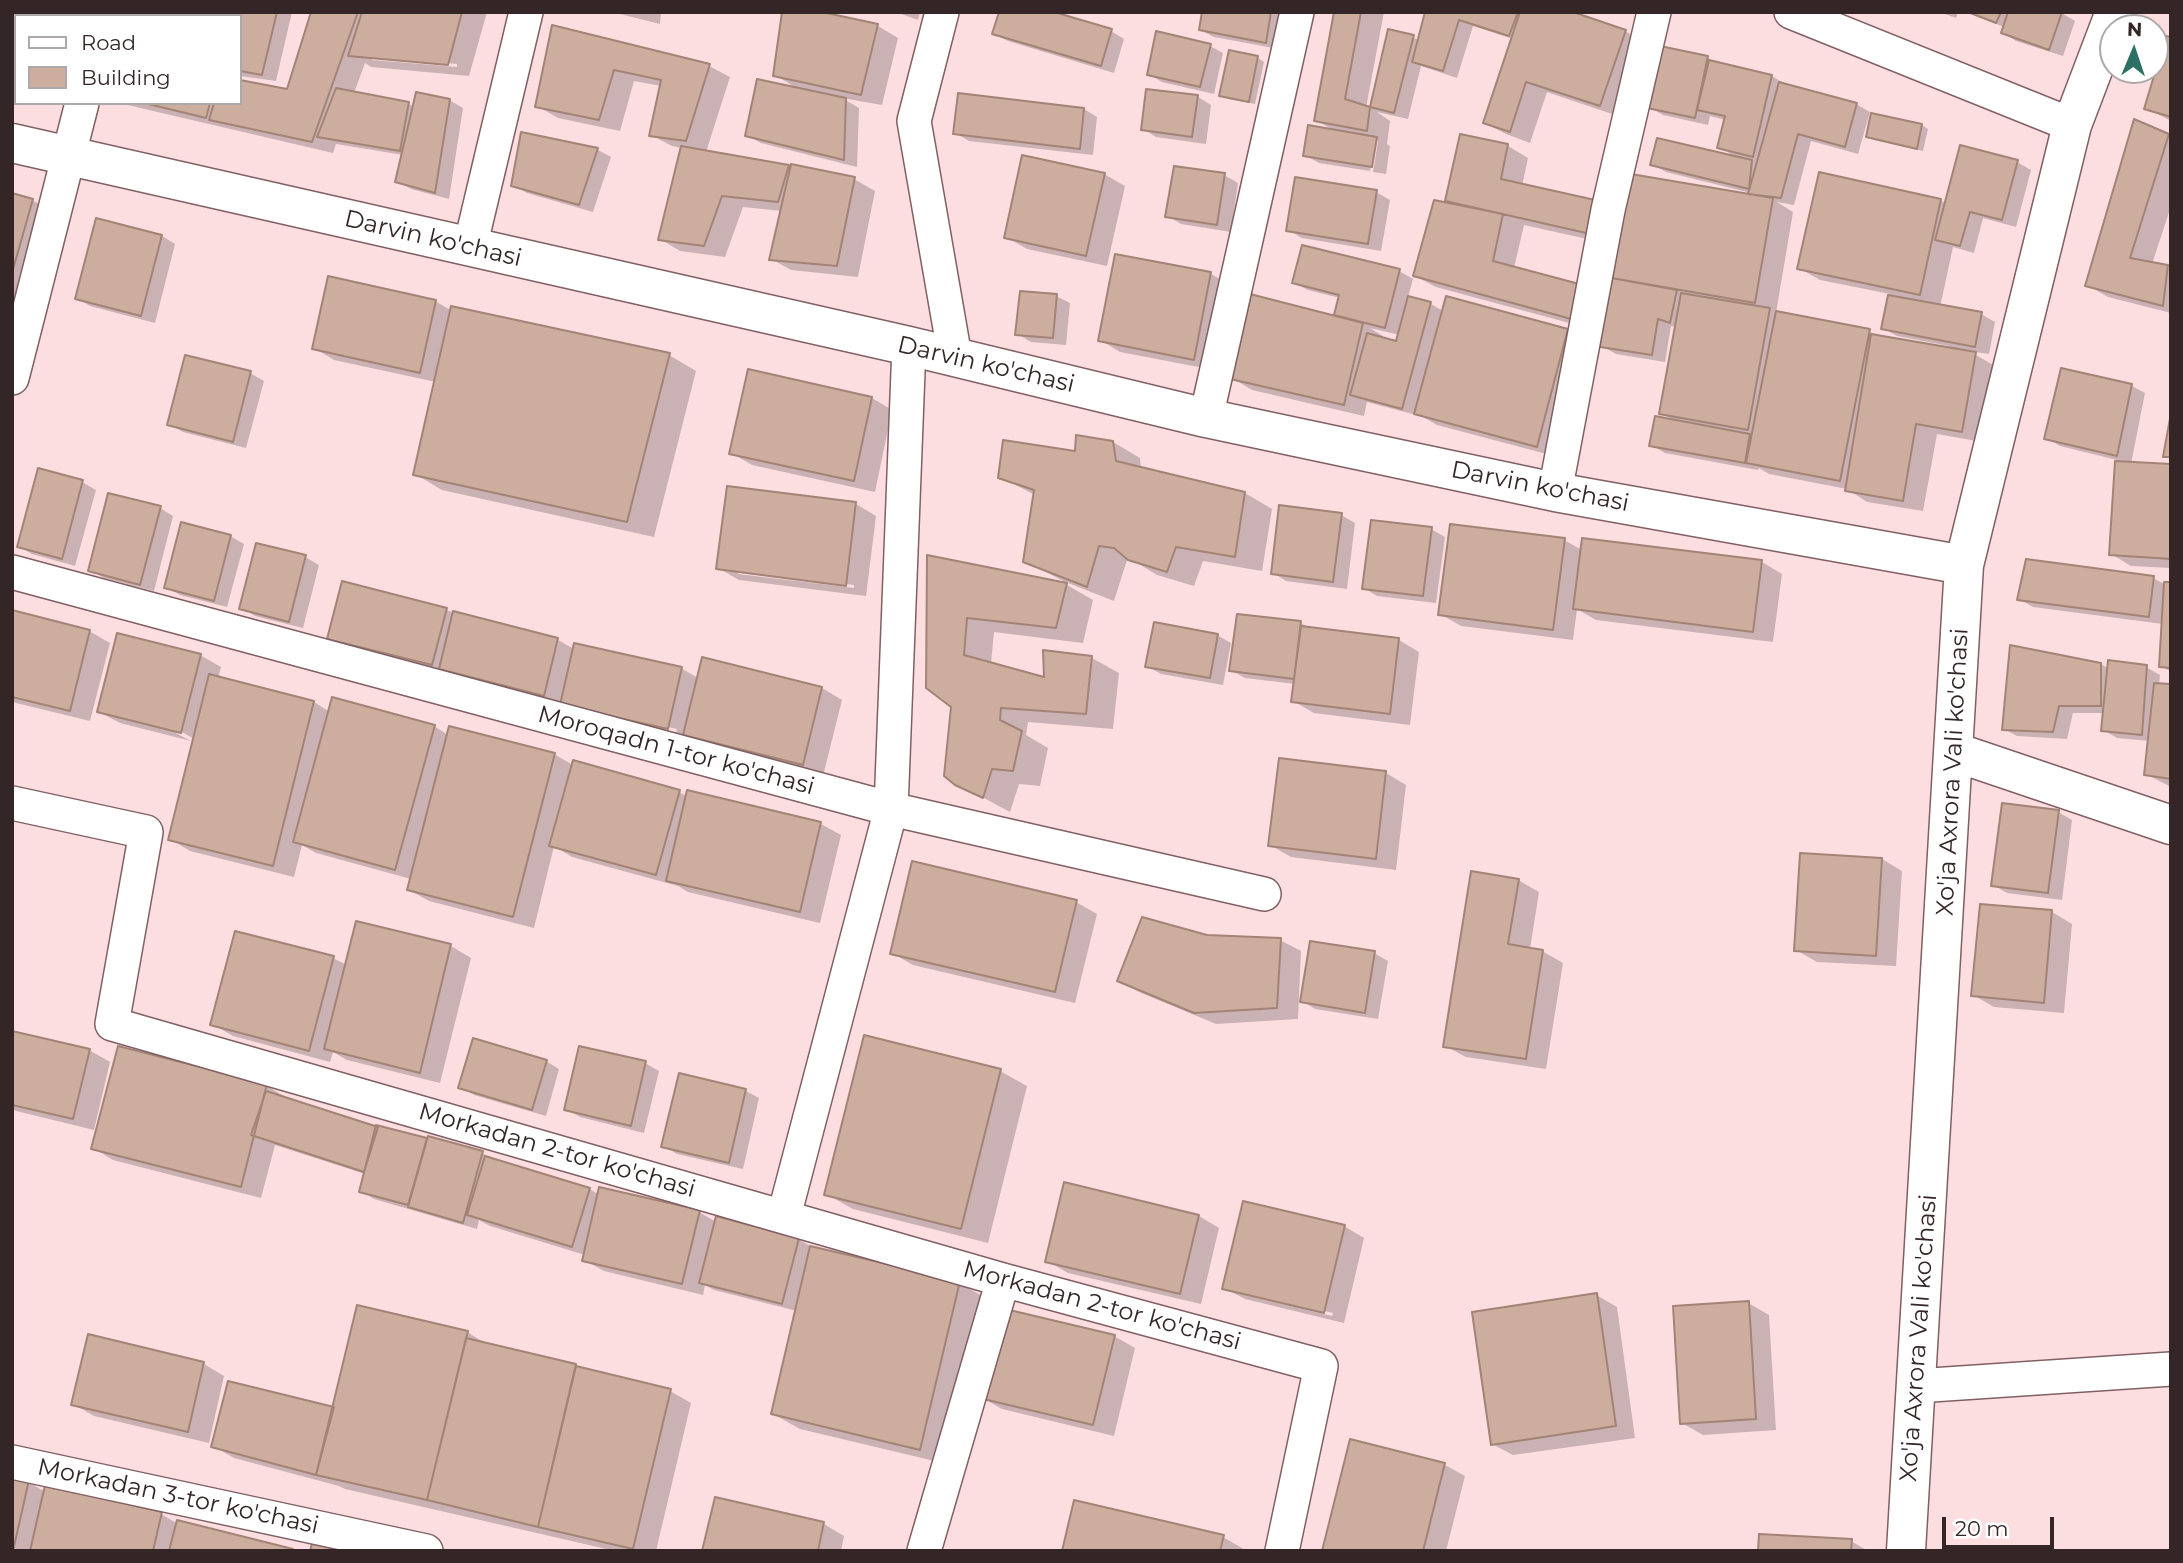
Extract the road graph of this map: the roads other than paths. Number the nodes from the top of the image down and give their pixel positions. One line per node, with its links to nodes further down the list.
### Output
1 (526, 12): 11 (street)
2 (942, 12): 13 (street)
3 (1297, 12): 15 (street)
4 (1654, 12): 16 (street)
5 (1791, 12): 8 (street)
6 (2115, 12): 8 (street, Xo'ja Axrora Vali ko'chasi)
7 (82, 105): 10 (street)
8 (2072, 125): 17 (street, Xo'ja Axrora Vali ko'chasi)
9 (12, 143): 10 (street, Darvin ko'chasi)
10 (70, 156): 11 (street, Darvin ko'chasi); 14 (street)
11 (470, 247): 12 (street, Darvin ko'chasi)
12 (909, 346): 13 (street, Darvin ko'chasi); 21 (street)
13 (955, 357): 15 (street, Darvin ko'chasi)
14 (12, 378)
15 (1206, 418): 16 (street, Darvin ko'chasi)
16 (1555, 492): 17 (street, Darvin ko'chasi)
17 (1964, 565): 19 (street, Xo'ja Axrora Vali ko'chasi)
18 (12, 572): 21 (street, Morоqadn 1-tor ko'chasi)
19 (1955, 752): 22 (street); 27 (street, Xo'ja Axrora Vali ko'chasi)
20 (12, 803): 24 (street, Morkadan 2-tor ko'chasi)
21 (891, 809): 23 (street, Morоqadn 1-tor ko'chasi); 24 (street)
22 (2171, 825)
23 (1264, 894)
24 (785, 1216): 25 (street, Morkadan 2-tor ko'chasi)
25 (1003, 1280): 30 (street); 31 (street, Morkadan 2-tor ko'chasi)
26 (2171, 1369): 27 (street)
27 (1916, 1386): 32 (street, Xo'ja Axrora Vali ko'chasi)
28 (12, 1462): 29 (street, Morkadan 3-tor ko'chasi)
29 (426, 1551)
30 (924, 1551)
31 (1282, 1551)
32 (1906, 1551)

